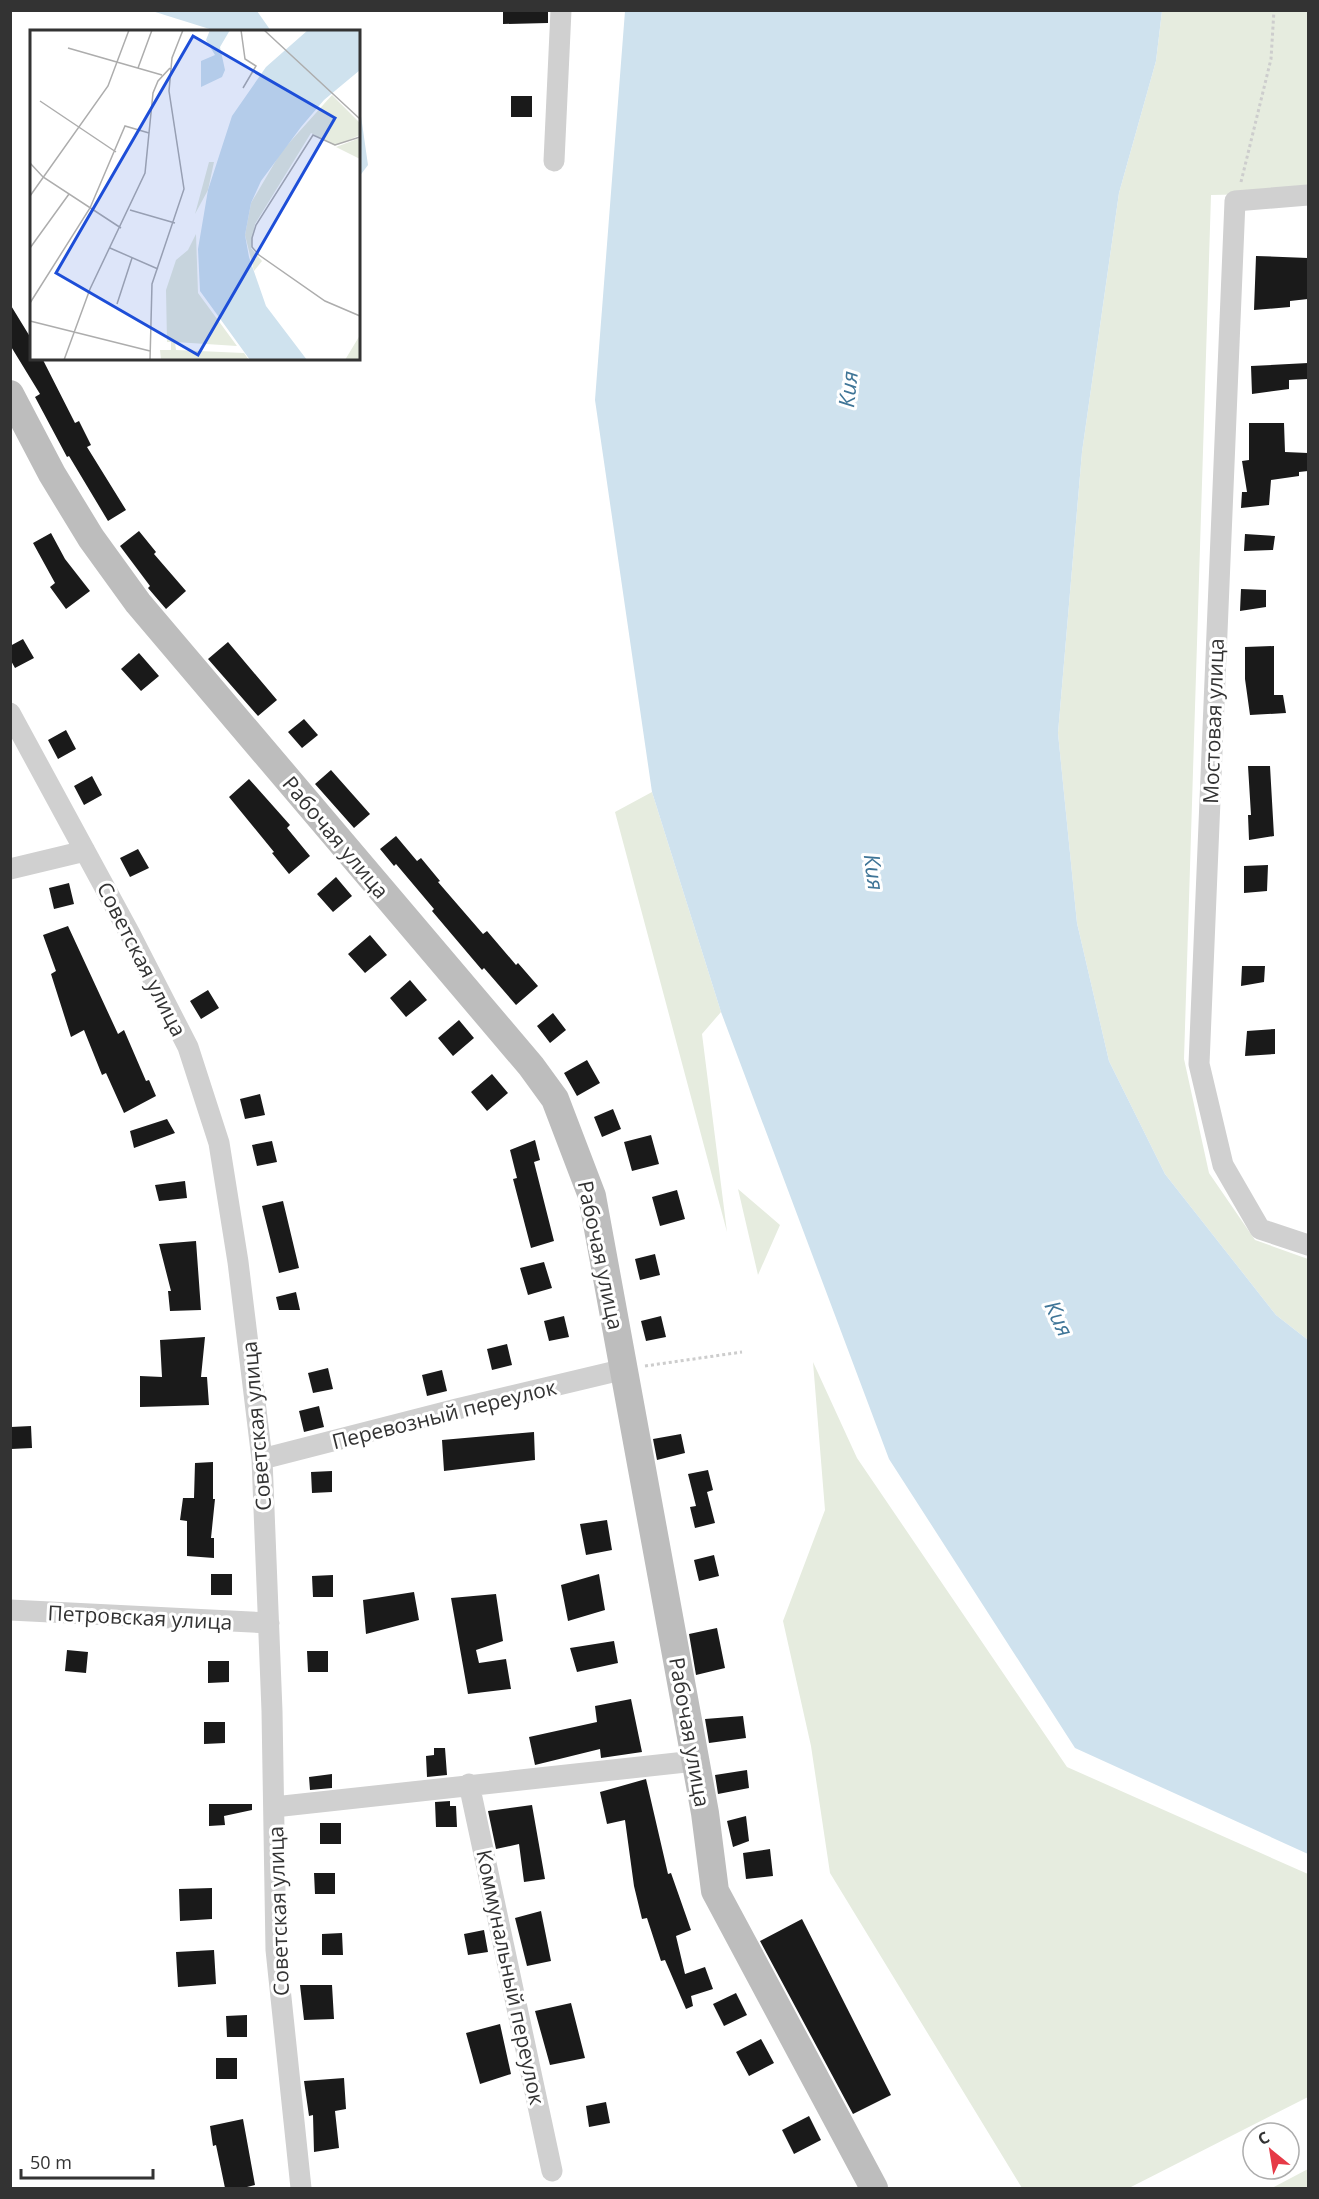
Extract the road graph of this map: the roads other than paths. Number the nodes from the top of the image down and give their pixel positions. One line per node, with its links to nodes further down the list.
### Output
1 (561, 10): 2 (street)
2 (554, 161)
3 (1308, 195): 8 (street, Мостовая улица)
4 (10, 394): 9 (main road, Рабочая улица)
5 (10, 713): 6 (street, Советская улица)
6 (85, 851): 7 (street); 10 (street, Советская улица)
7 (10, 869)
8 (1308, 1245)
9 (625, 1369): 10 (street, Перевозный переулок); 13 (main road, Рабочая улица)
10 (262, 1459): 12 (street, Советская улица)
11 (10, 1610): 12 (street, Петровская улица)
12 (269, 1623): 15 (street, Советская улица)
13 (695, 1761): 14 (street); 18 (main road, Рабочая улица)
14 (469, 1784): 15 (street); 16 (street, Коммунальный переулок)
15 (274, 1807): 17 (street, Советская улица)
16 (552, 2171)
17 (301, 2188)
18 (874, 2188)

